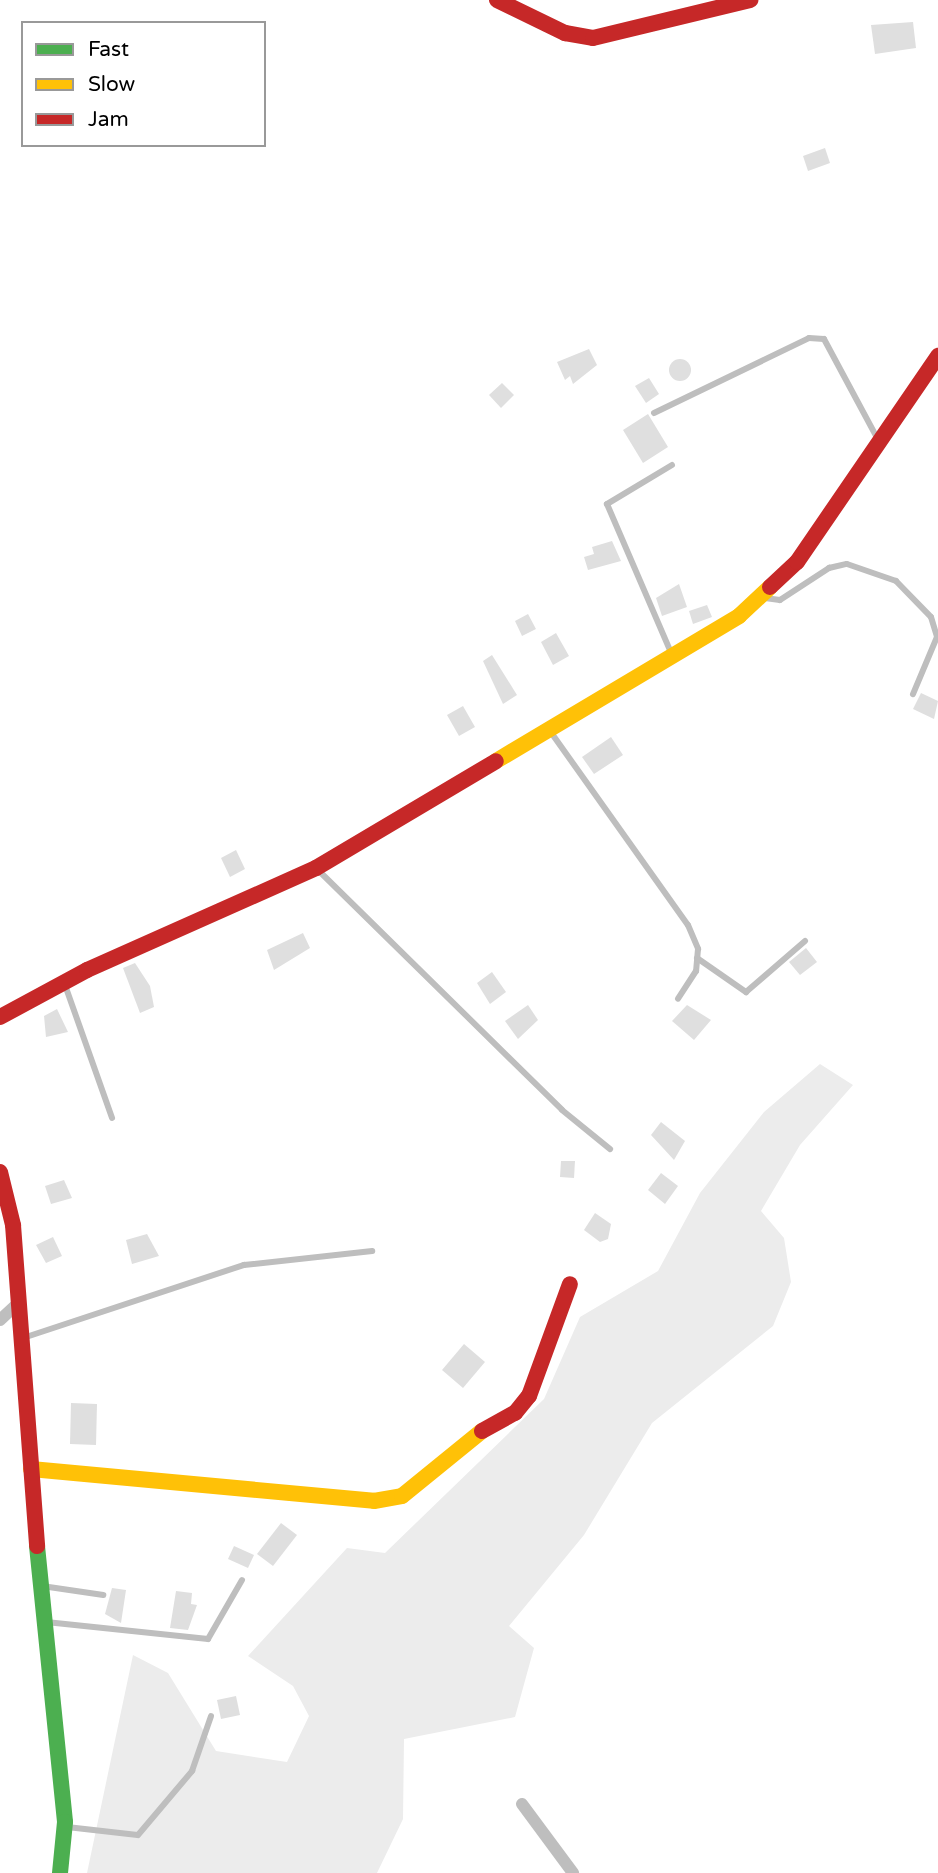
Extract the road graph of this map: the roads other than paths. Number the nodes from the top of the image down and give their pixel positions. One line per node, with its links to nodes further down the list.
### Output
1 (497, 0): 2 (street)
2 (750, 0)
3 (938, 356): 5 (street)
4 (654, 413): 5 (lane)
5 (877, 438): 7 (street)
6 (672, 465): 8 (lane)
7 (762, 598): 8 (street); 9 (lane)
8 (673, 657): 10 (street)
9 (913, 694)
10 (550, 731): 11 (street); 13 (lane)
11 (316, 868): 14 (street); 18 (lane)
12 (805, 941): 13 (lane)
13 (697, 958): 15 (lane)
14 (64, 982): 16 (street); 17 (lane)
15 (678, 999)
16 (0, 1017)
17 (112, 1118)
18 (610, 1149)
19 (0, 1172): 22 (street)
20 (372, 1251): 24 (lane)
21 (570, 1284): 25 (street)
22 (17, 1304): 23 (street); 24 (street)
23 (0, 1320)
24 (18, 1340): 25 (street)
25 (31, 1469): 27 (street)
26 (242, 1580): 29 (lane)
27 (40, 1586): 28 (lane); 29 (street)
28 (103, 1595)
29 (44, 1622): 32 (street)
30 (211, 1716): 32 (lane)
31 (522, 1804): 34 (street)
32 (65, 1827): 33 (street)
33 (60, 1873)
34 (573, 1873)

